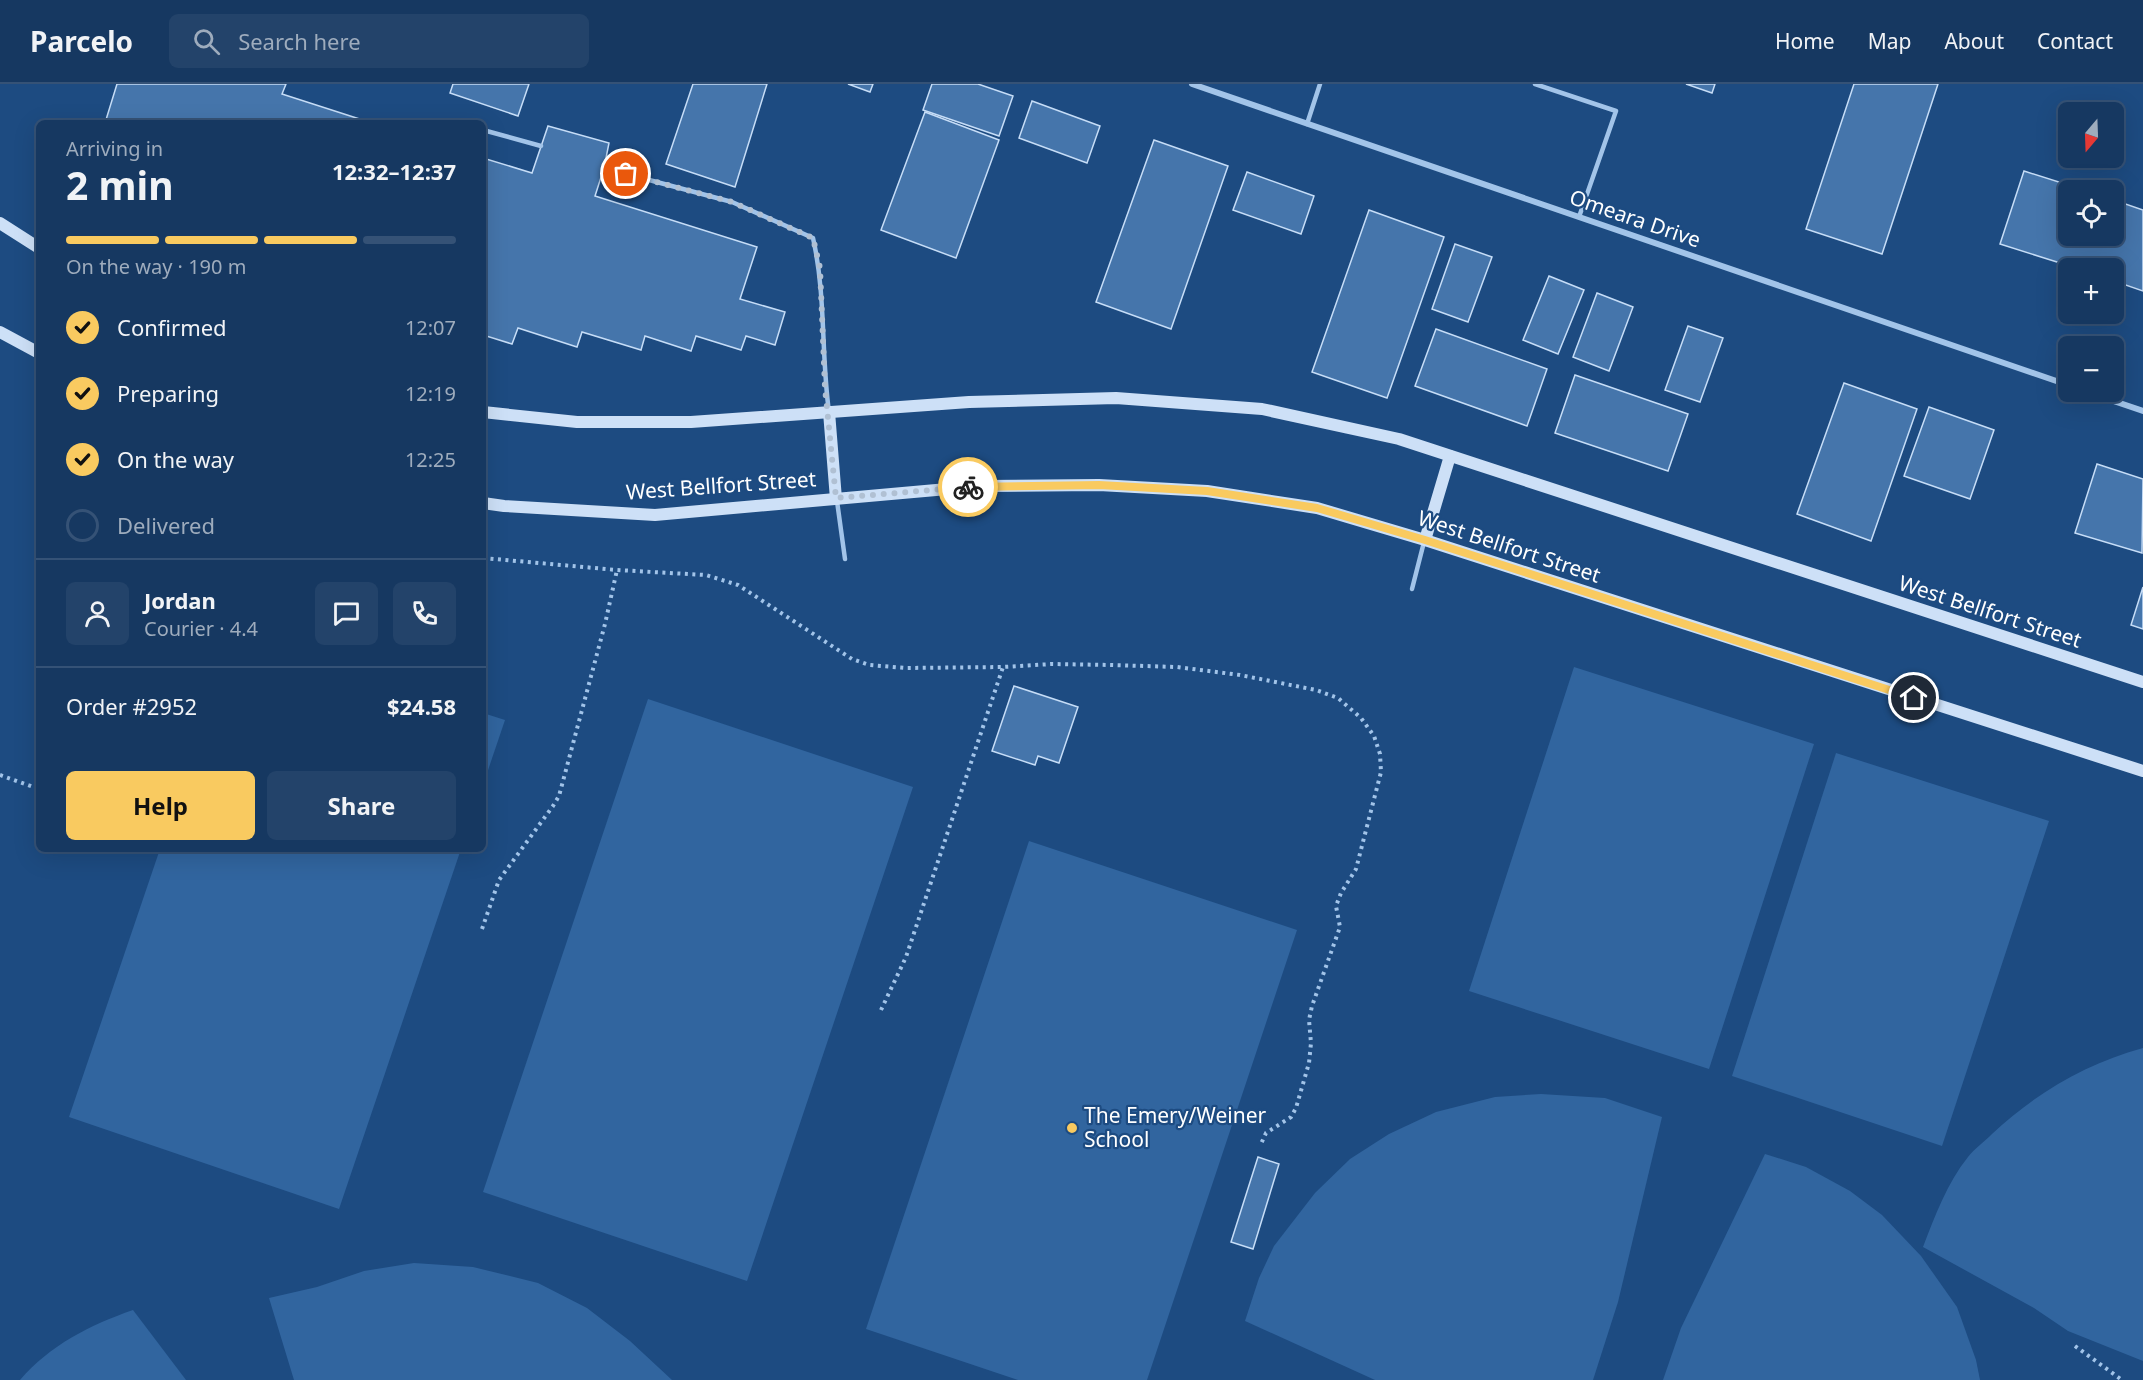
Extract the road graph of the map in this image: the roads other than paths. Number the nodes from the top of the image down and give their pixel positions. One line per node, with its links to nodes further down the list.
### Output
1 (1192, 84): 4 (street, Omeara Drive)
2 (1320, 84): 4 (lane)
3 (1535, 84): 8 (lane)
4 (1307, 124): 8 (street, Omeara Drive)
5 (486, 131): 6 (lane)
6 (541, 146)
7 (604, 168): 17 (lane)
8 (1579, 217): 13 (street, Omeara Drive)
9 (0, 223): 10 (main road)
10 (36, 247)
11 (0, 332): 12 (main road)
12 (36, 351)
13 (2058, 382)
14 (2116, 402): 15 (street)
15 (2143, 411)
16 (486, 412): 17 (main road, West Bellfort Street)
17 (829, 412): 18 (main road, West Bellfort Street); 19 (main road)
18 (1450, 456): 21 (main road); 24 (main road, West Bellfort Street)
19 (836, 498): 20 (main road, West Bellfort Street); 21 (main road, West Bellfort Street); 22 (lane)
20 (486, 503)
21 (1425, 540): 23 (lane); 25 (main road, West Bellfort Street)
22 (845, 559)
23 (1412, 589)
24 (2143, 682)
25 (2143, 771)

